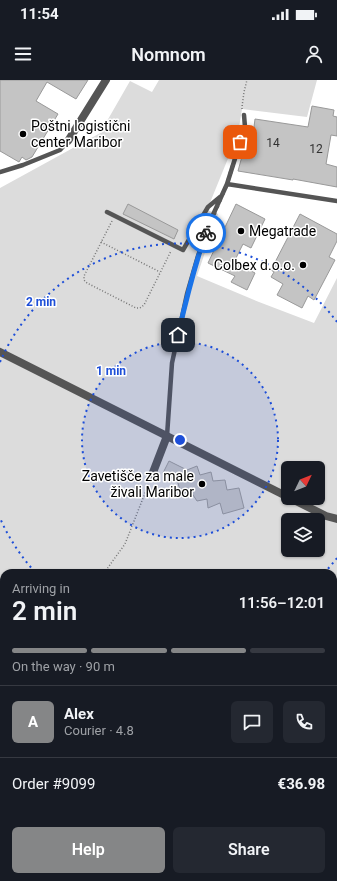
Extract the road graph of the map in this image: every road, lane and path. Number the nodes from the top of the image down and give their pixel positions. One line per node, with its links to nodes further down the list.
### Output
1 (106, 80): 4 (street)
2 (247, 80): 3 (path)
3 (244, 115): 6 (lane)
4 (68, 141): 5 (lane)
5 (0, 172)
6 (227, 184): 7 (lane); 8 (lane)
7 (221, 196): 12 (lane); 15 (lane)
8 (337, 201)
9 (107, 212): 10 (lane)
10 (115, 216): 11 (path); 12 (lane)
11 (101, 242): 13 (path); 13 (path)
12 (174, 246): 13 (path)
13 (160, 272)
14 (0, 352): 15 (street)
15 (167, 436): 16 (street); 17 (street)
16 (152, 475): 20 (path)
17 (281, 494)
18 (303, 505): 19 (street)
19 (337, 519)
20 (107, 569)

